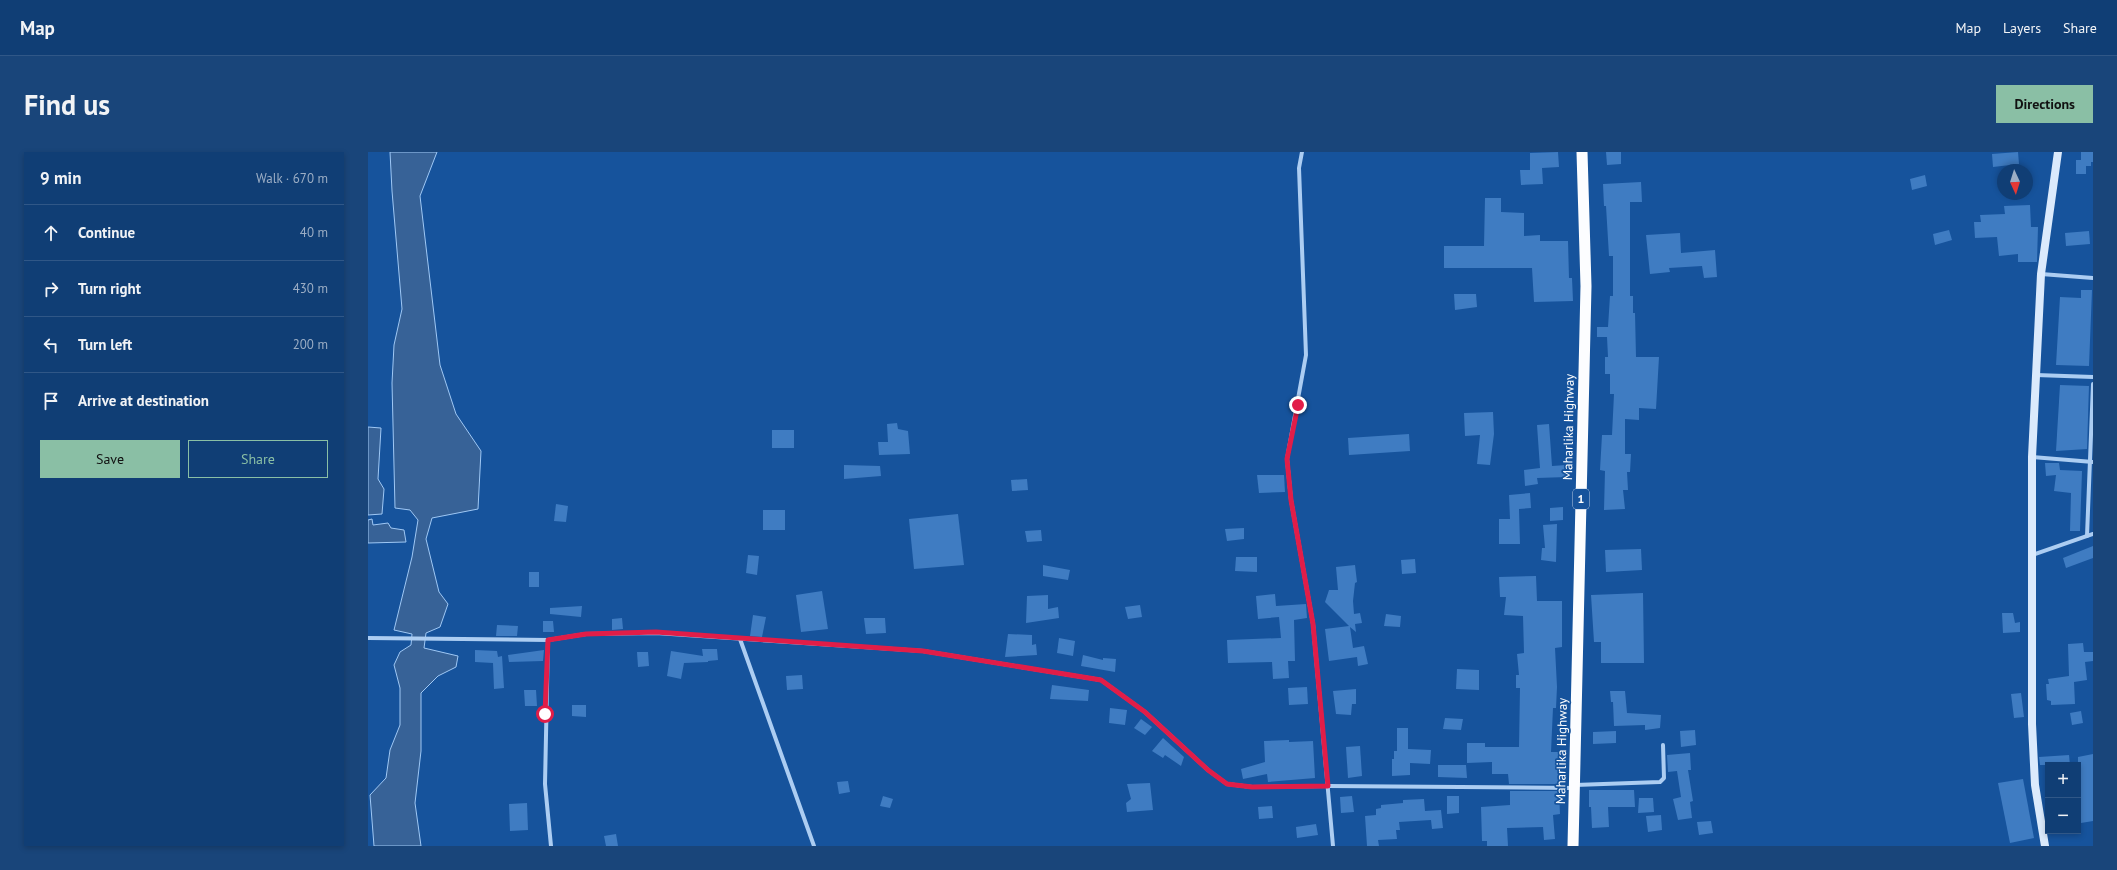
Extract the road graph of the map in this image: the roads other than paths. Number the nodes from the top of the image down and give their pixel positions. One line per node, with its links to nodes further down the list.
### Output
1 (1302, 152): 18 (street)
2 (1582, 152): 19 (highway, Maharlika Highway / 1)
3 (2058, 152): 4 (main road)
4 (2041, 274): 5 (street); 6 (main road)
5 (2093, 278)
6 (2036, 375): 7 (street); 9 (main road)
7 (2093, 377)
8 (2093, 384): 10 (street)
9 (2032, 458): 10 (street); 13 (main road)
10 (2091, 462): 12 (street)
11 (2093, 534): 12 (street)
12 (2087, 536): 13 (street)
13 (2032, 555): 24 (main road)
14 (368, 638): 16 (street)
15 (740, 639): 16 (street); 18 (street); 21 (street)
16 (548, 640): 20 (street)
17 (1663, 745): 19 (street)
18 (1328, 786): 19 (street); 22 (street)
19 (1574, 786): 23 (highway, Maharlika Highway / 1)
20 (551, 846)
21 (814, 846)
22 (1333, 846)
23 (1572, 846)
24 (2045, 846)

